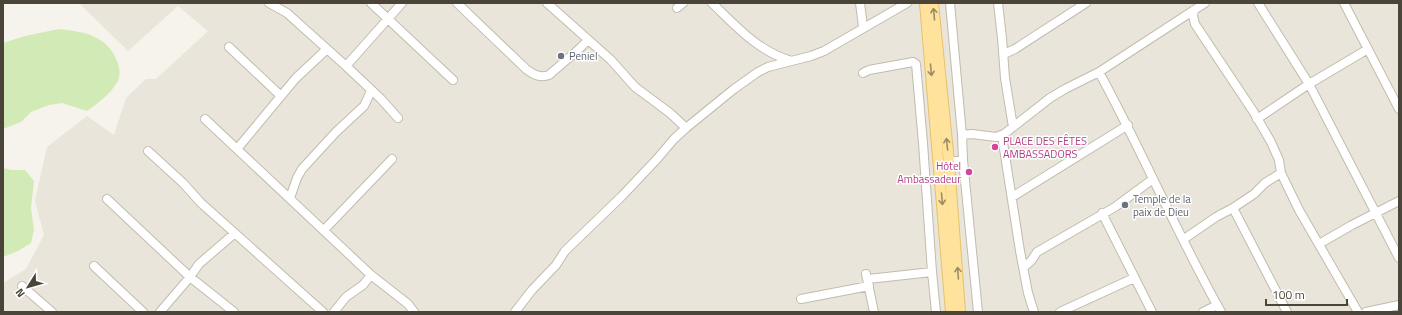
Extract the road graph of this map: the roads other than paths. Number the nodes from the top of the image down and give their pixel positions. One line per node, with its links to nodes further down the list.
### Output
1 (269, 3): 22 (street)
2 (371, 3): 18 (street)
3 (402, 3): 18 (street)
4 (457, 3): 20 (street)
5 (547, 3): 20 (street)
6 (712, 3): 25 (street)
7 (860, 3): 19 (street)
8 (907, 3): 19 (street)
9 (924, 3): 43 (main road, one-way to 43)
10 (933, 3): 49 (main road, one-way to 10)
11 (950, 3): 41 (street)
12 (998, 3): 24 (street)
13 (1086, 3): 24 (street)
14 (1258, 3): 30 (street)
15 (1344, 3): 23 (street)
16 (1202, 4): 17 (street)
17 (1194, 10): 27 (street); 36 (street)
18 (388, 18): 26 (street); 29 (street)
19 (863, 27): 25 (street)
20 (588, 40): 40 (street)
21 (229, 47): 32 (street)
22 (327, 49): 26 (street); 32 (street)
23 (1368, 49): 30 (street); 33 (street)
24 (1004, 54): 39 (street)
25 (790, 61): 40 (street)
26 (346, 66): 31 (street)
27 (1099, 72): 38 (street); 39 (street)
28 (863, 73): 44 (street)
29 (452, 80)
30 (1310, 84): 36 (street); 58 (street)
31 (371, 91): 35 (street); 53 (street)
32 (281, 96): 45 (street)
33 (1396, 98): 34 (street)
34 (1399, 109)
35 (398, 118)
36 (1257, 119): 50 (street)
37 (205, 120): 45 (street)
38 (1128, 125): 51 (street); 52 (street)
39 (1014, 127): 42 (street)
40 (686, 128): 82 (street)
41 (962, 135): 42 (street); 48 (street)
42 (1002, 136): 52 (street)
43 (937, 143): 44 (street); 85 (main road, one-way to 85)
44 (924, 144): 66 (street)
45 (237, 149): 53 (street)
46 (148, 151): 60 (street)
47 (392, 159): 59 (street)
48 (963, 160): 49 (street); 87 (street)
49 (949, 162): 86 (main road, one-way to 49)
50 (1281, 174): 56 (street); 62 (street)
51 (1153, 179): 57 (street); 61 (street)
52 (1012, 197): 65 (street)
53 (290, 198): 59 (street)
54 (107, 199): 68 (street)
55 (1399, 201): 58 (street)
56 (1233, 208): 61 (street); 92 (street)
57 (1102, 213): 65 (street); 69 (street)
58 (1376, 213): 62 (street); 63 (street)
59 (324, 230): 67 (street)
60 (235, 234): 68 (street); 79 (street)
61 (1184, 239): 74 (street)
62 (1319, 244): 93 (street)
63 (1399, 258)
64 (94, 266): 76 (street)
65 (1024, 268): 88 (street)
66 (932, 272): 70 (street); 84 (street)
67 (371, 275): 80 (street); 81 (street)
68 (190, 277): 77 (street); 78 (street)
69 (1134, 278): 89 (street); 90 (street)
70 (868, 280): 72 (street); 83 (street)
71 (22, 286): 75 (street)
72 (801, 299)
73 (1399, 305): 94 (street)
74 (1219, 309): 91 (street)
75 (52, 312)
76 (143, 312)
77 (160, 312)
78 (234, 312)
79 (323, 312)
80 (334, 312)
81 (414, 312)
82 (515, 312)
83 (874, 312)
84 (936, 312)
85 (951, 312)
86 (960, 312)
87 (978, 312)
88 (1034, 312)
89 (1060, 312)
90 (1152, 312)
91 (1203, 312)
92 (1287, 312)
93 (1358, 312)
94 (1366, 312)

